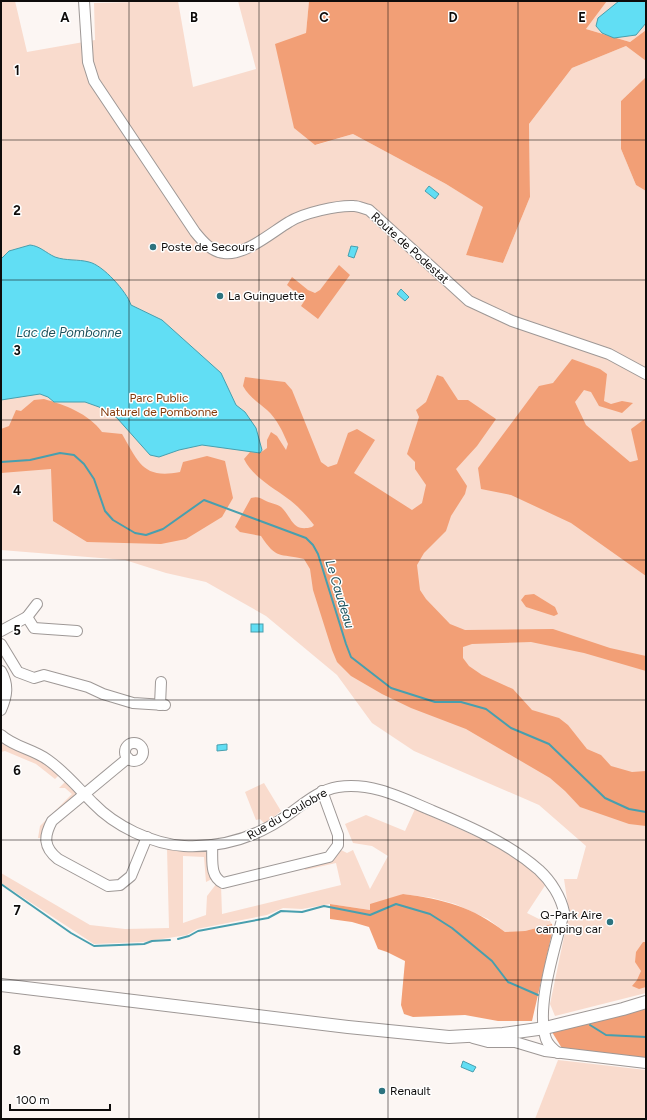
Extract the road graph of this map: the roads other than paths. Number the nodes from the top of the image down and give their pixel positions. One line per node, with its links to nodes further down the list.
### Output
1 (84, 1): 2 (street, Route de Podestat)
2 (646, 374)
3 (37, 604): 4 (street)
4 (27, 617): 5 (street); 6 (street)
5 (1, 631)
6 (77, 631)
7 (1, 644): 9 (street)
8 (1, 672): 10 (street)
9 (161, 682)
10 (1, 710)
11 (1, 735): 14 (street, Rue du Coulobre)
12 (128, 758): 14 (street)
13 (322, 792): 16 (street, Rue du Coulobre); 16 (street); 19 (street, Rue du Coulobre)
14 (85, 795): 15 (street, Rue du Coulobre); 15 (street)
15 (147, 836): 16 (street, Rue du Coulobre)
16 (212, 845)
17 (1, 985): 20 (main road)
18 (646, 1002): 19 (main road)
19 (545, 1028): 20 (main road); 21 (street, Rue du Coulobre)
20 (467, 1036): 21 (street)
21 (558, 1053): 22 (street)
22 (646, 1063)

